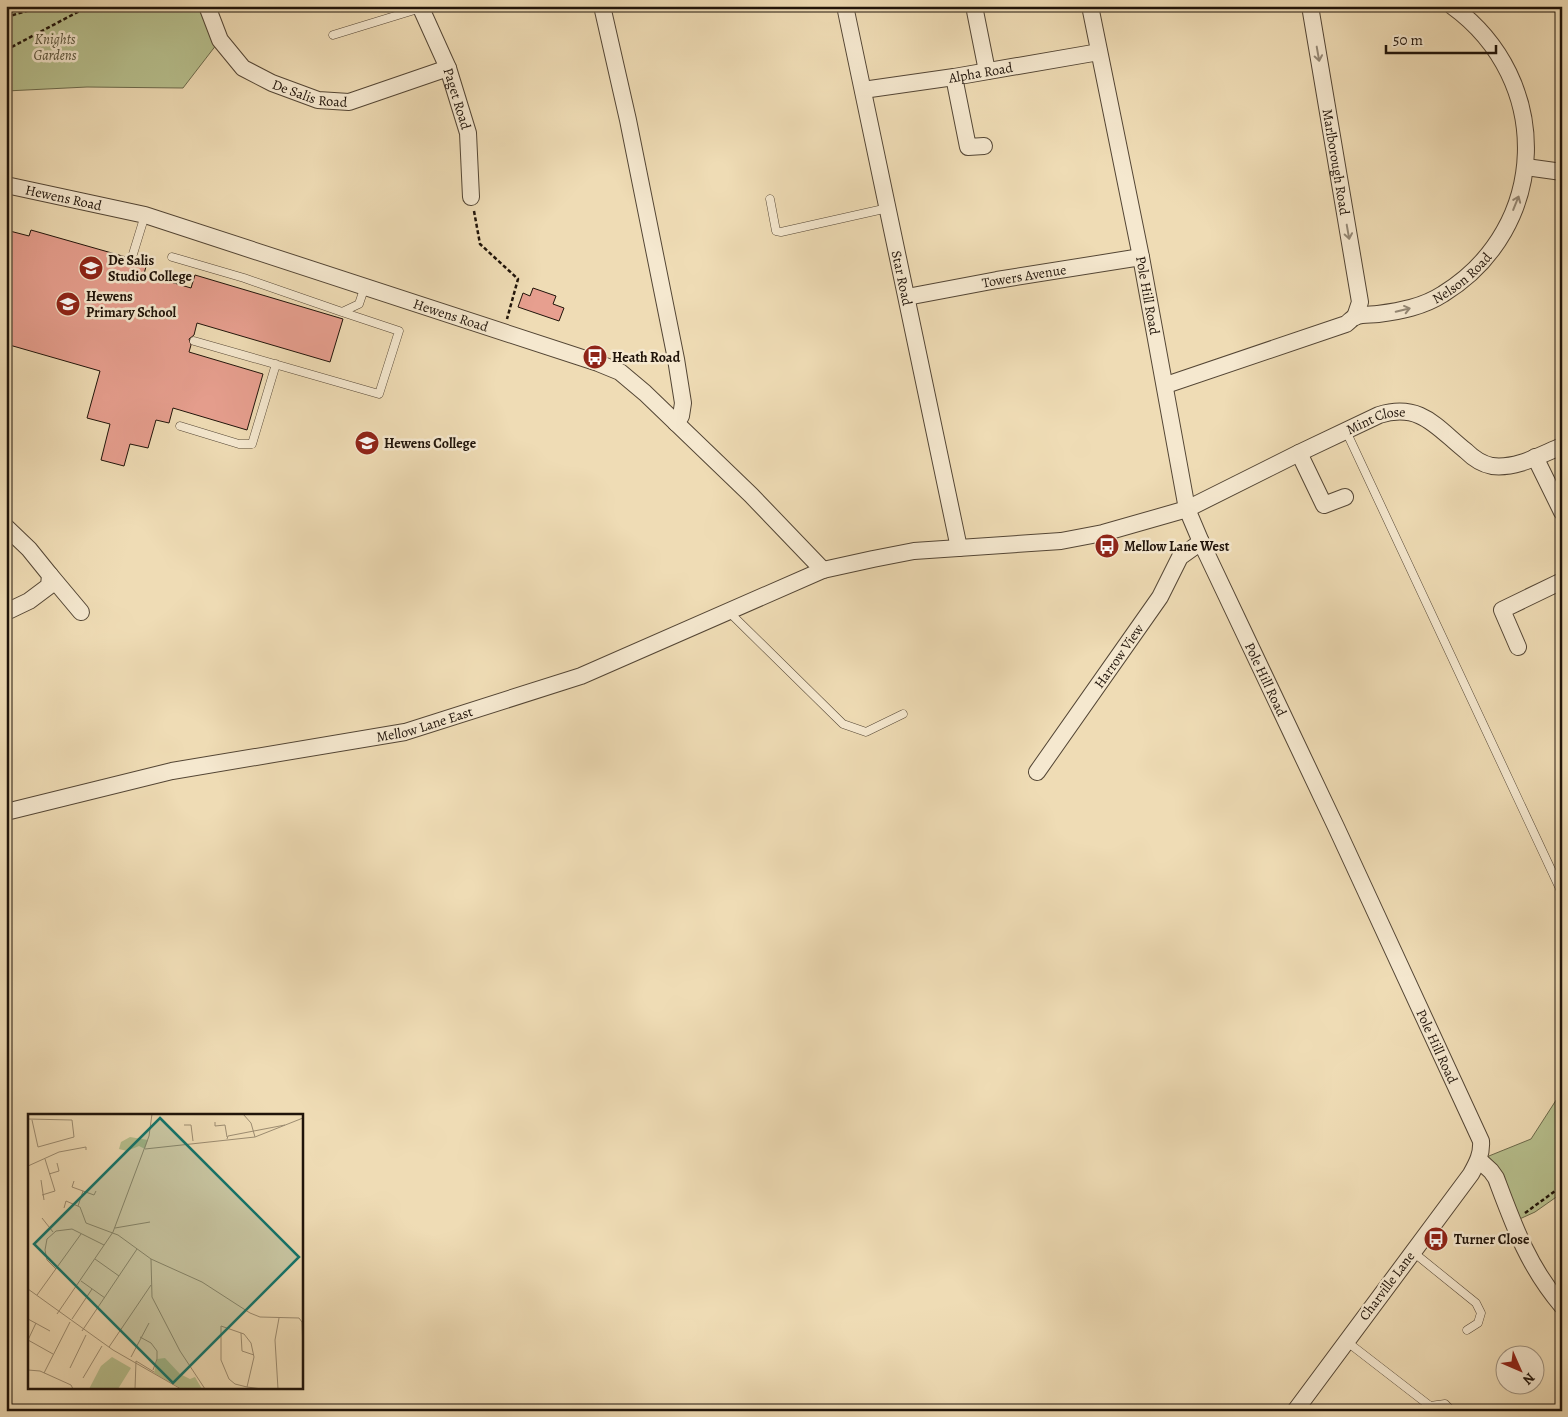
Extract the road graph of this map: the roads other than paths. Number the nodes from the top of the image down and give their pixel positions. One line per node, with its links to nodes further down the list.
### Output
1 (207, 6): 11 (street, De Salis Road)
2 (602, 6): 33 (street)
3 (846, 6): 14 (street, Star Road)
4 (974, 6): 12 (street)
5 (1090, 6): 10 (street, Pole Hill Road)
6 (1310, 6): 29 (street, Marlborough Road, one-way to 29)
7 (1452, 6): 16 (street, Nelson Road)
8 (420, 7): 9 (lane); 11 (street, Paget Road)
9 (334, 35)
10 (1099, 52): 12 (street, Alpha Road); 25 (street, Pole Hill Road)
11 (448, 68): 19 (street, Paget Road)
12 (987, 71): 13 (street, Alpha Road)
13 (954, 77): 14 (street, Alpha Road); 15 (street)
14 (863, 90): 21 (street, Star Road)
15 (984, 146)
16 (1526, 167): 17 (street); 29 (street, Nelson Road, one-way to 16)
17 (1562, 172)
18 (6, 185): 22 (street, Hewens Road)
19 (472, 197)
20 (770, 199): 21 (lane)
21 (888, 208): 27 (street, Star Road)
22 (145, 216): 23 (lane); 26 (street, Hewens Road)
23 (133, 254)
24 (172, 257): 28 (lane)
25 (1141, 257): 27 (street, Towers Avenue); 32 (street, Pole Hill Road)
26 (365, 286): 28 (lane); 33 (street, Hewens Road)
27 (907, 296): 44 (street, Star Road)
28 (342, 312): 31 (lane)
29 (1355, 317): 32 (street, Nelson Road)
30 (194, 341): 31 (lane)
31 (276, 364): 34 (lane)
32 (1166, 385): 40 (street, Pole Hill Road)
33 (676, 423): 45 (street, Hewens Road)
34 (180, 426)
35 (1346, 431): 37 (street, Mint Close); 38 (street, Mint Close); 55 (lane)
36 (1562, 446): 38 (street, Mint Close)
37 (1299, 453): 39 (street); 40 (street, Mint Close)
38 (1535, 457): 41 (street)
39 (1345, 496)
40 (1187, 509): 43 (street, Pole Hill Road); 44 (street)
41 (1562, 512)
42 (6, 528): 46 (street)
43 (1201, 542): 53 (street, Harrow View); 56 (street, Pole Hill Road)
44 (959, 548): 45 (street)
45 (823, 570): 50 (street, Mellow Lane East)
46 (50, 575): 48 (street); 49 (street)
47 (1562, 582): 51 (street)
48 (6, 612)
49 (81, 612)
50 (730, 612): 52 (lane); 54 (street, Mellow Lane East)
51 (1518, 646)
52 (903, 714)
53 (1038, 772)
54 (6, 812)
55 (1562, 892)
56 (1478, 1160): 57 (street, Charville Lane); 58 (street)
57 (1412, 1252): 59 (lane); 60 (street, Charville Lane)
58 (1562, 1306)
59 (1467, 1330)
60 (1346, 1342): 61 (street, Charville Lane); 62 (lane)
61 (1295, 1411)
62 (1452, 1411)

